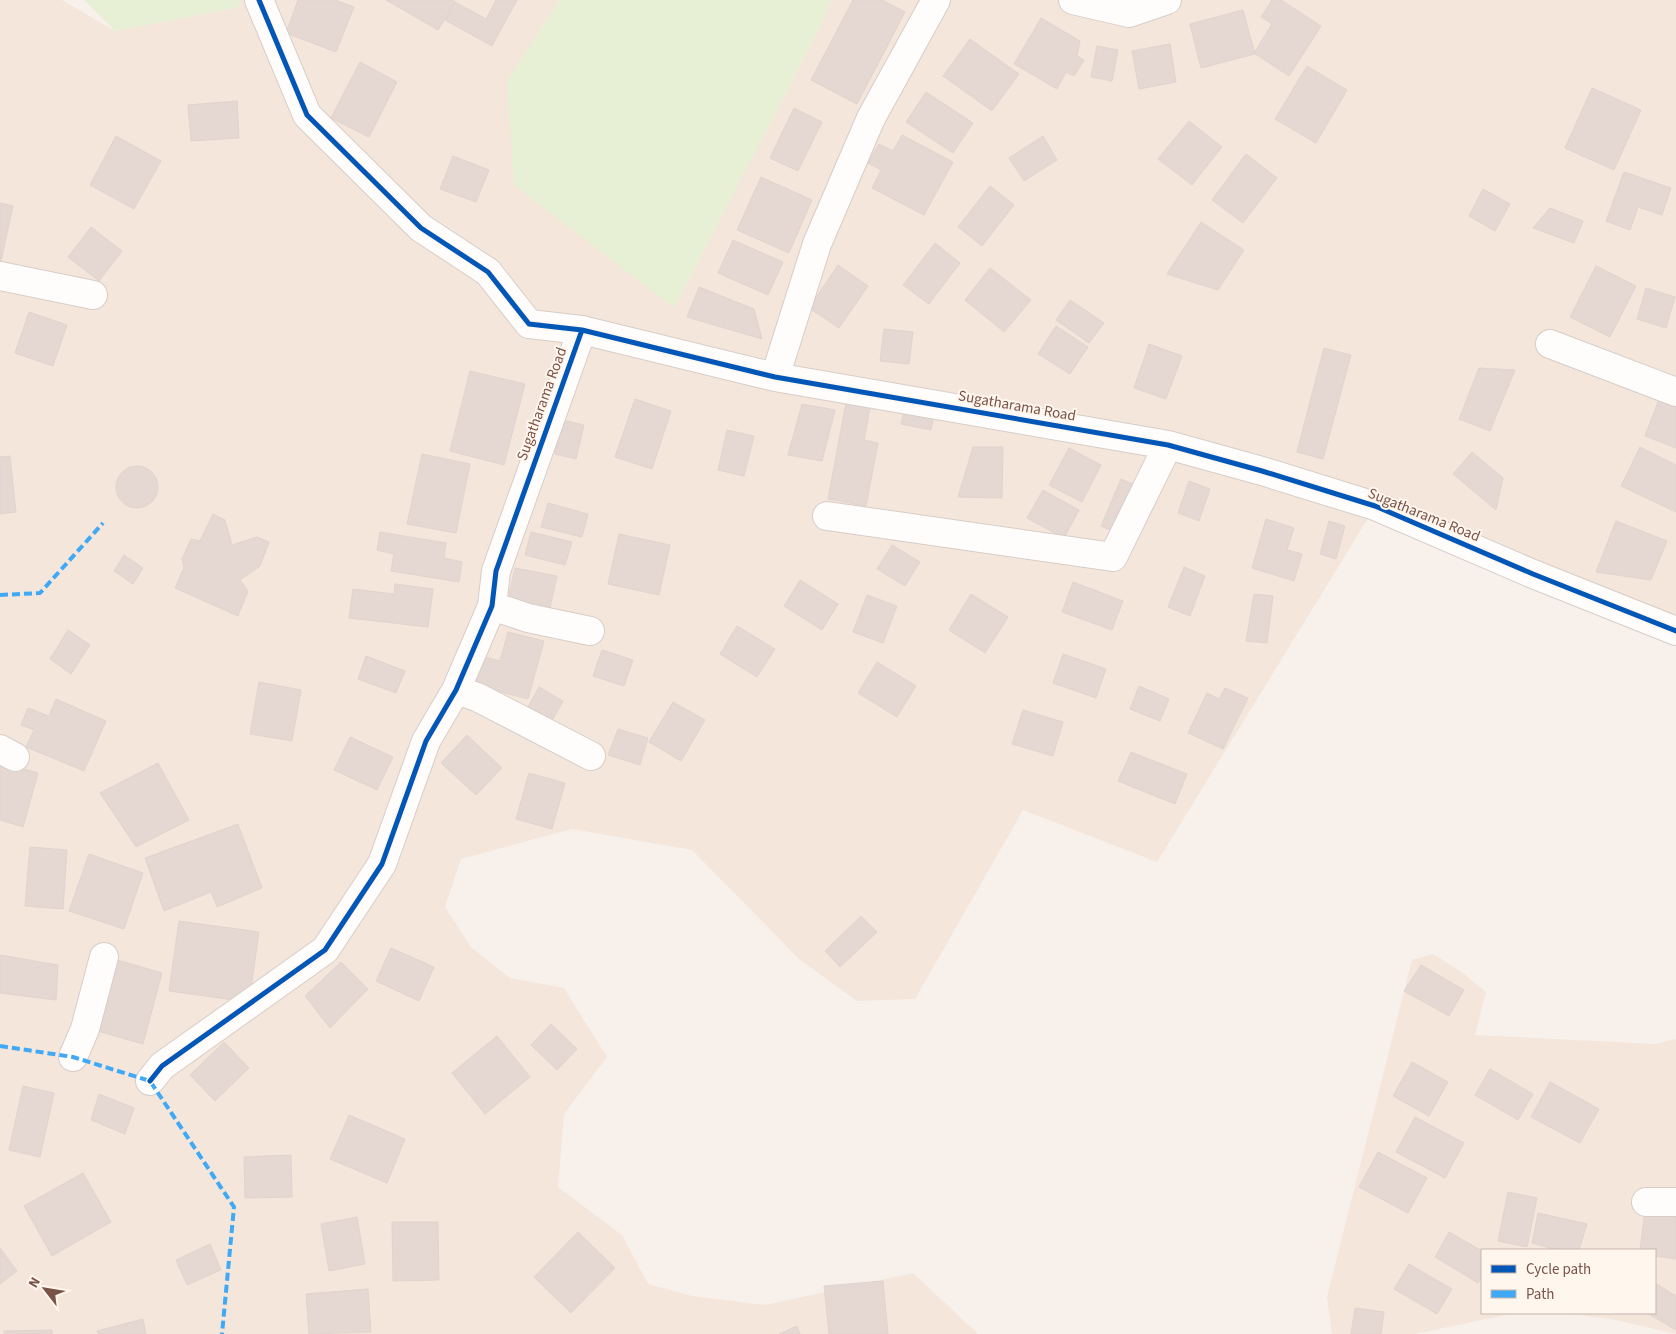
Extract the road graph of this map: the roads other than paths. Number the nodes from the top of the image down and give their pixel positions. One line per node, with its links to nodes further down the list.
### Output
1 (259, 0): 7 (street)
2 (936, 0): 9 (street)
3 (1073, 0): 4 (street)
4 (1167, 0)
5 (0, 276): 6 (street)
6 (93, 295)
7 (582, 330): 9 (street, Sugatharama Road); 13 (street, Sugatharama Road)
8 (1550, 344): 10 (street)
9 (775, 377): 11 (street, Sugatharama Road)
10 (1676, 392)
11 (1168, 445): 12 (street); 15 (street, Sugatharama Road)
12 (827, 516)
13 (492, 606): 14 (street); 16 (street, Sugatharama Road)
14 (590, 631)
15 (1676, 631)
16 (456, 690): 17 (street); 20 (street, Sugatharama Road)
17 (591, 756)
18 (104, 957): 19 (street)
19 (73, 1057)
20 (150, 1081)
21 (1646, 1202): 22 (street)
22 (1676, 1202)

